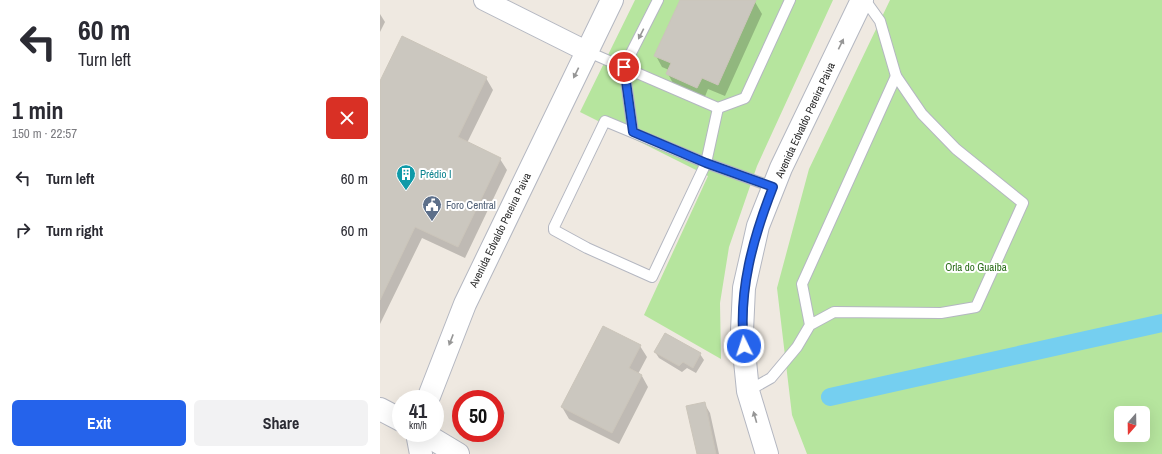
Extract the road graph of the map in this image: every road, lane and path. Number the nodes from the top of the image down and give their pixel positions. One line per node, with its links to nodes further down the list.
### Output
1 (484, 0): 7 (street)
2 (612, 0): 7 (main road, Avenida Edvaldo Pereira Paiva)
3 (658, 0): 8 (lane, one-way to 8)
4 (790, 0): 10 (lane)
5 (862, 0): 13 (main road, Avenida Edvaldo Pereira Paiva, one-way to 5)
6 (865, 0): 9 (lane)
7 (586, 51): 8 (lane); 15 (main road, Avenida Edvaldo Pereira Paiva, one-way to 15)
8 (624, 67): 10 (lane); 11 (lane)
9 (896, 76): 14 (lane); 14 (lane)
10 (718, 108): 12 (lane)
11 (633, 132): 12 (lane); 12 (lane)
12 (706, 163): 13 (lane)
13 (773, 187): 16 (main road, Avenida Edvaldo Pereira Paiva)
14 (810, 325): 16 (lane)
15 (432, 390)
16 (748, 392): 23 (main road, Avenida Edvaldo Pereira Paiva, one-way to 16)
17 (380, 408): 18 (main road)
18 (392, 415)
19 (419, 442): 21 (main road)
20 (438, 442): 22 (main road)
21 (421, 454)
22 (458, 454)
23 (767, 454)

